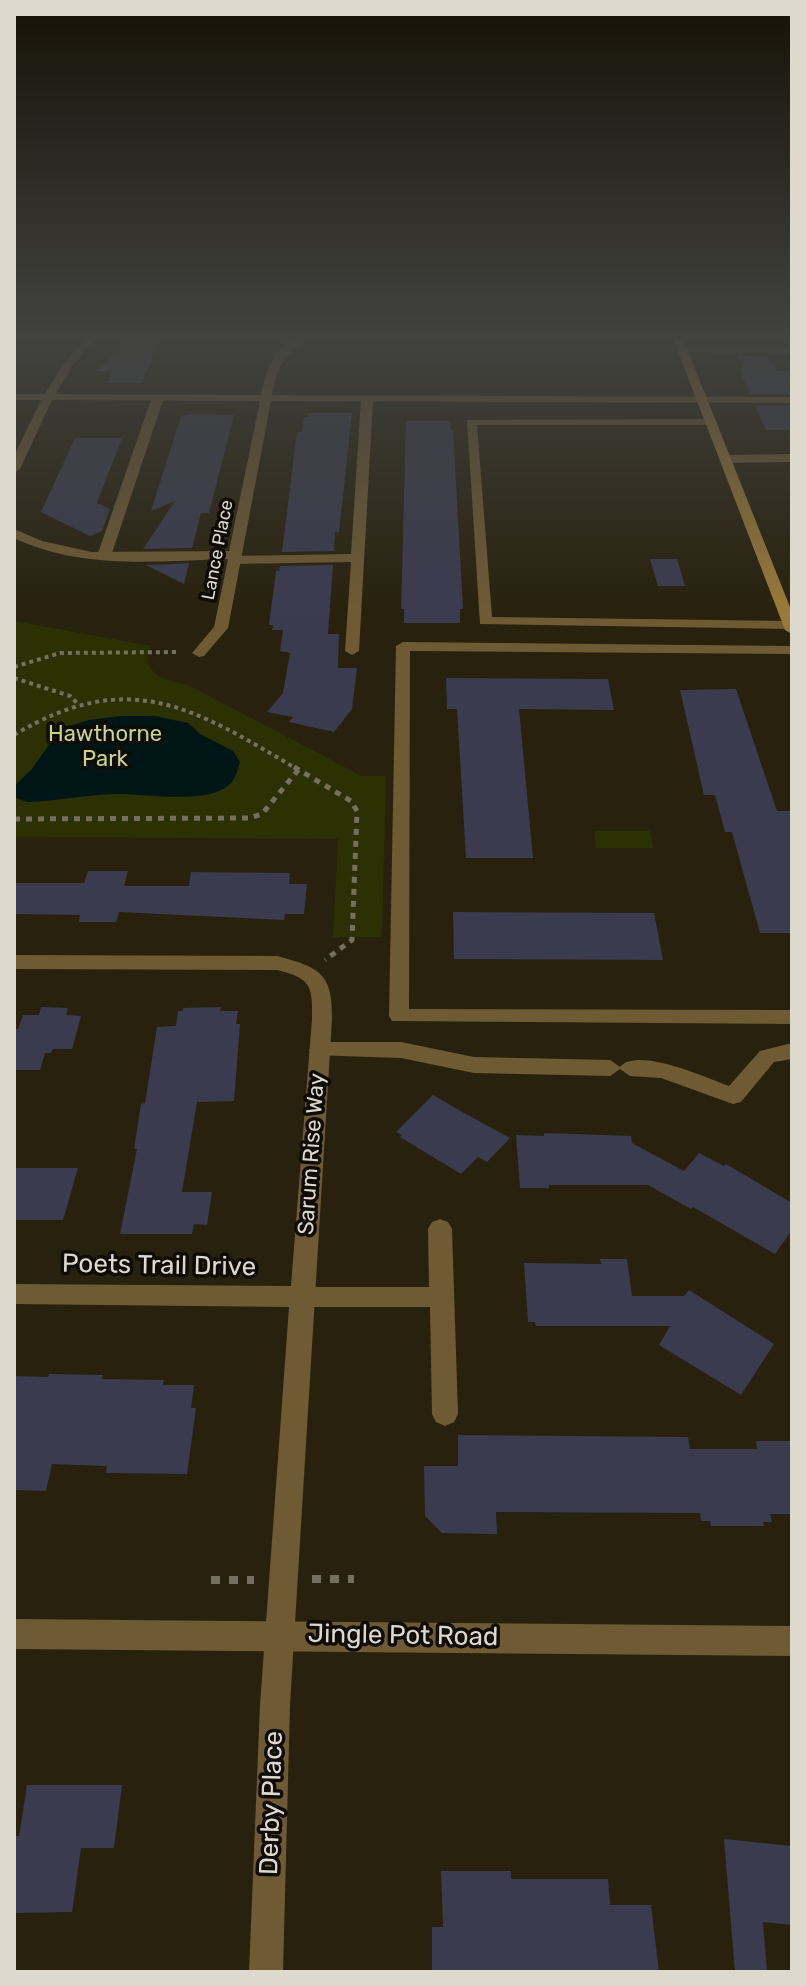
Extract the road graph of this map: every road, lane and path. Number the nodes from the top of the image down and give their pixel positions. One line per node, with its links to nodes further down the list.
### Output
1 (34, 429): 9 (street)
2 (147, 429): 11 (street)
3 (260, 429): 12 (street, Lance Place)
4 (365, 429): 13 (street)
5 (471, 429): 14 (street)
6 (714, 429): 8 (main road)
7 (792, 458): 8 (street)
8 (725, 459): 14 (main road)
9 (14, 469)
10 (14, 533): 11 (street)
11 (104, 556): 12 (street)
12 (235, 558): 13 (street); 17 (street, Lance Place)
13 (356, 558): 16 (street)
14 (791, 628)
15 (792, 650): 26 (street)
16 (352, 651)
17 (199, 653): 18 (path)
18 (14, 667)
19 (14, 678): 20 (path)
20 (77, 703): 21 (path); 22 (path)
21 (14, 735)
22 (299, 769): 23 (path); 25 (path)
23 (14, 819)
24 (14, 962): 25 (street)
25 (308, 972): 27 (street, Sarum Rise Way)
26 (792, 1017)
27 (319, 1050): 28 (street); 31 (street, Sarum Rise Way)
28 (792, 1051)
29 (440, 1229): 32 (street)
30 (14, 1294): 31 (street, Poets Trail Drive)
31 (303, 1297): 32 (street, Poets Trail Drive); 35 (street, Sarum Rise Way)
32 (442, 1297): 33 (street)
33 (445, 1414)
34 (14, 1634): 35 (street, Jingle Pot Road)
35 (281, 1635): 36 (street, Jingle Pot Road); 37 (street, Derby Place)
36 (792, 1641)
37 (266, 1972)

